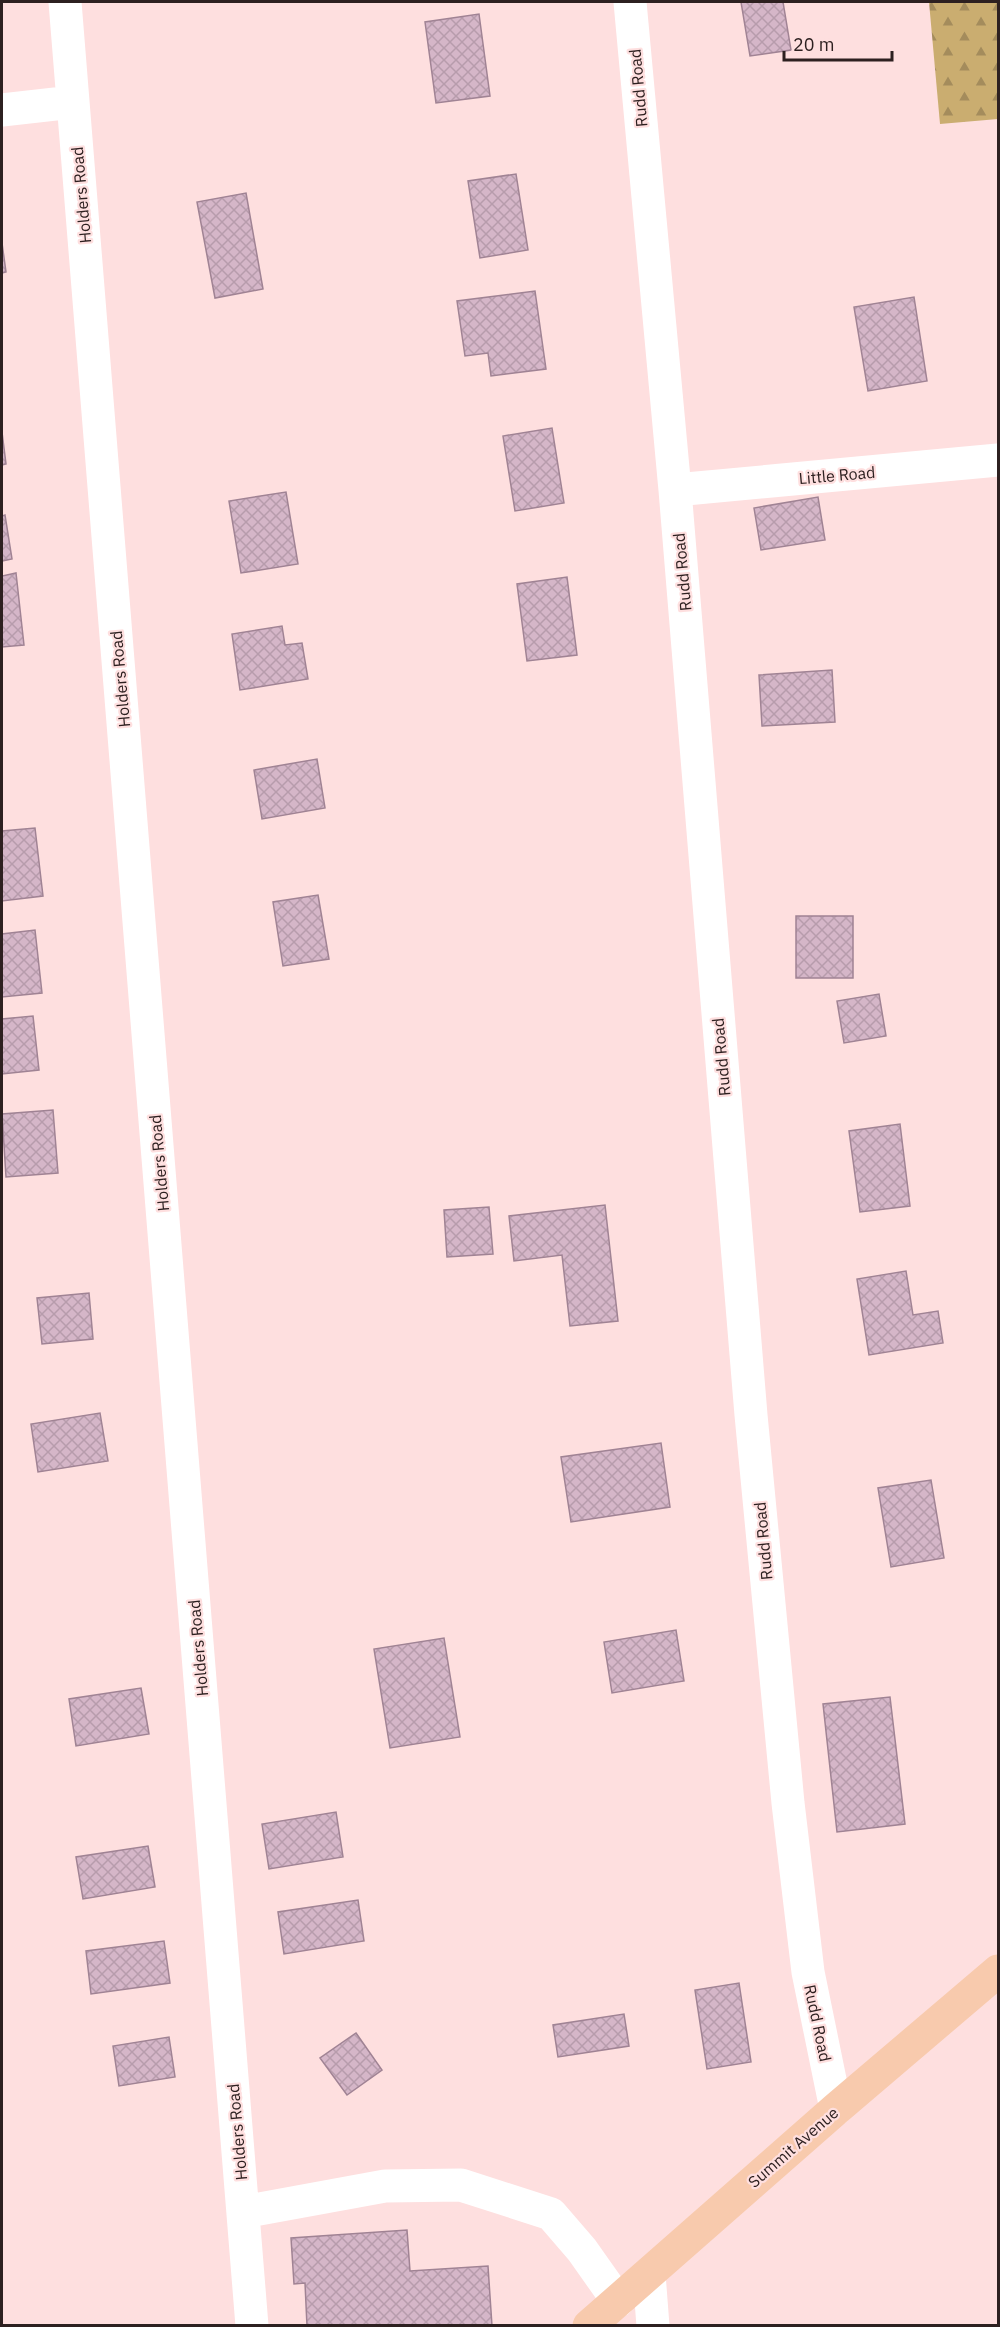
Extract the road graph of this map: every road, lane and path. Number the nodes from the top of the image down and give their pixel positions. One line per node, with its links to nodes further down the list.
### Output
1 (65, 2): 3 (street, Holders Road)
2 (630, 2): 6 (street, Rudd Road)
3 (73, 102): 4 (street); 9 (street, Holders Road)
4 (2, 110)
5 (999, 460): 6 (street, Little Road)
6 (675, 490): 8 (street, Rudd Road)
7 (999, 1971): 8 (main road, Summit Avenue)
8 (836, 2109): 10 (main road, Summit Avenue)
9 (243, 2212): 11 (street); 12 (street, Holders Road)
10 (649, 2274): 11 (main road, Summit Avenue); 14 (street)
11 (618, 2301): 13 (main road, Summit Avenue)
12 (252, 2325)
13 (589, 2325)
14 (652, 2325)

